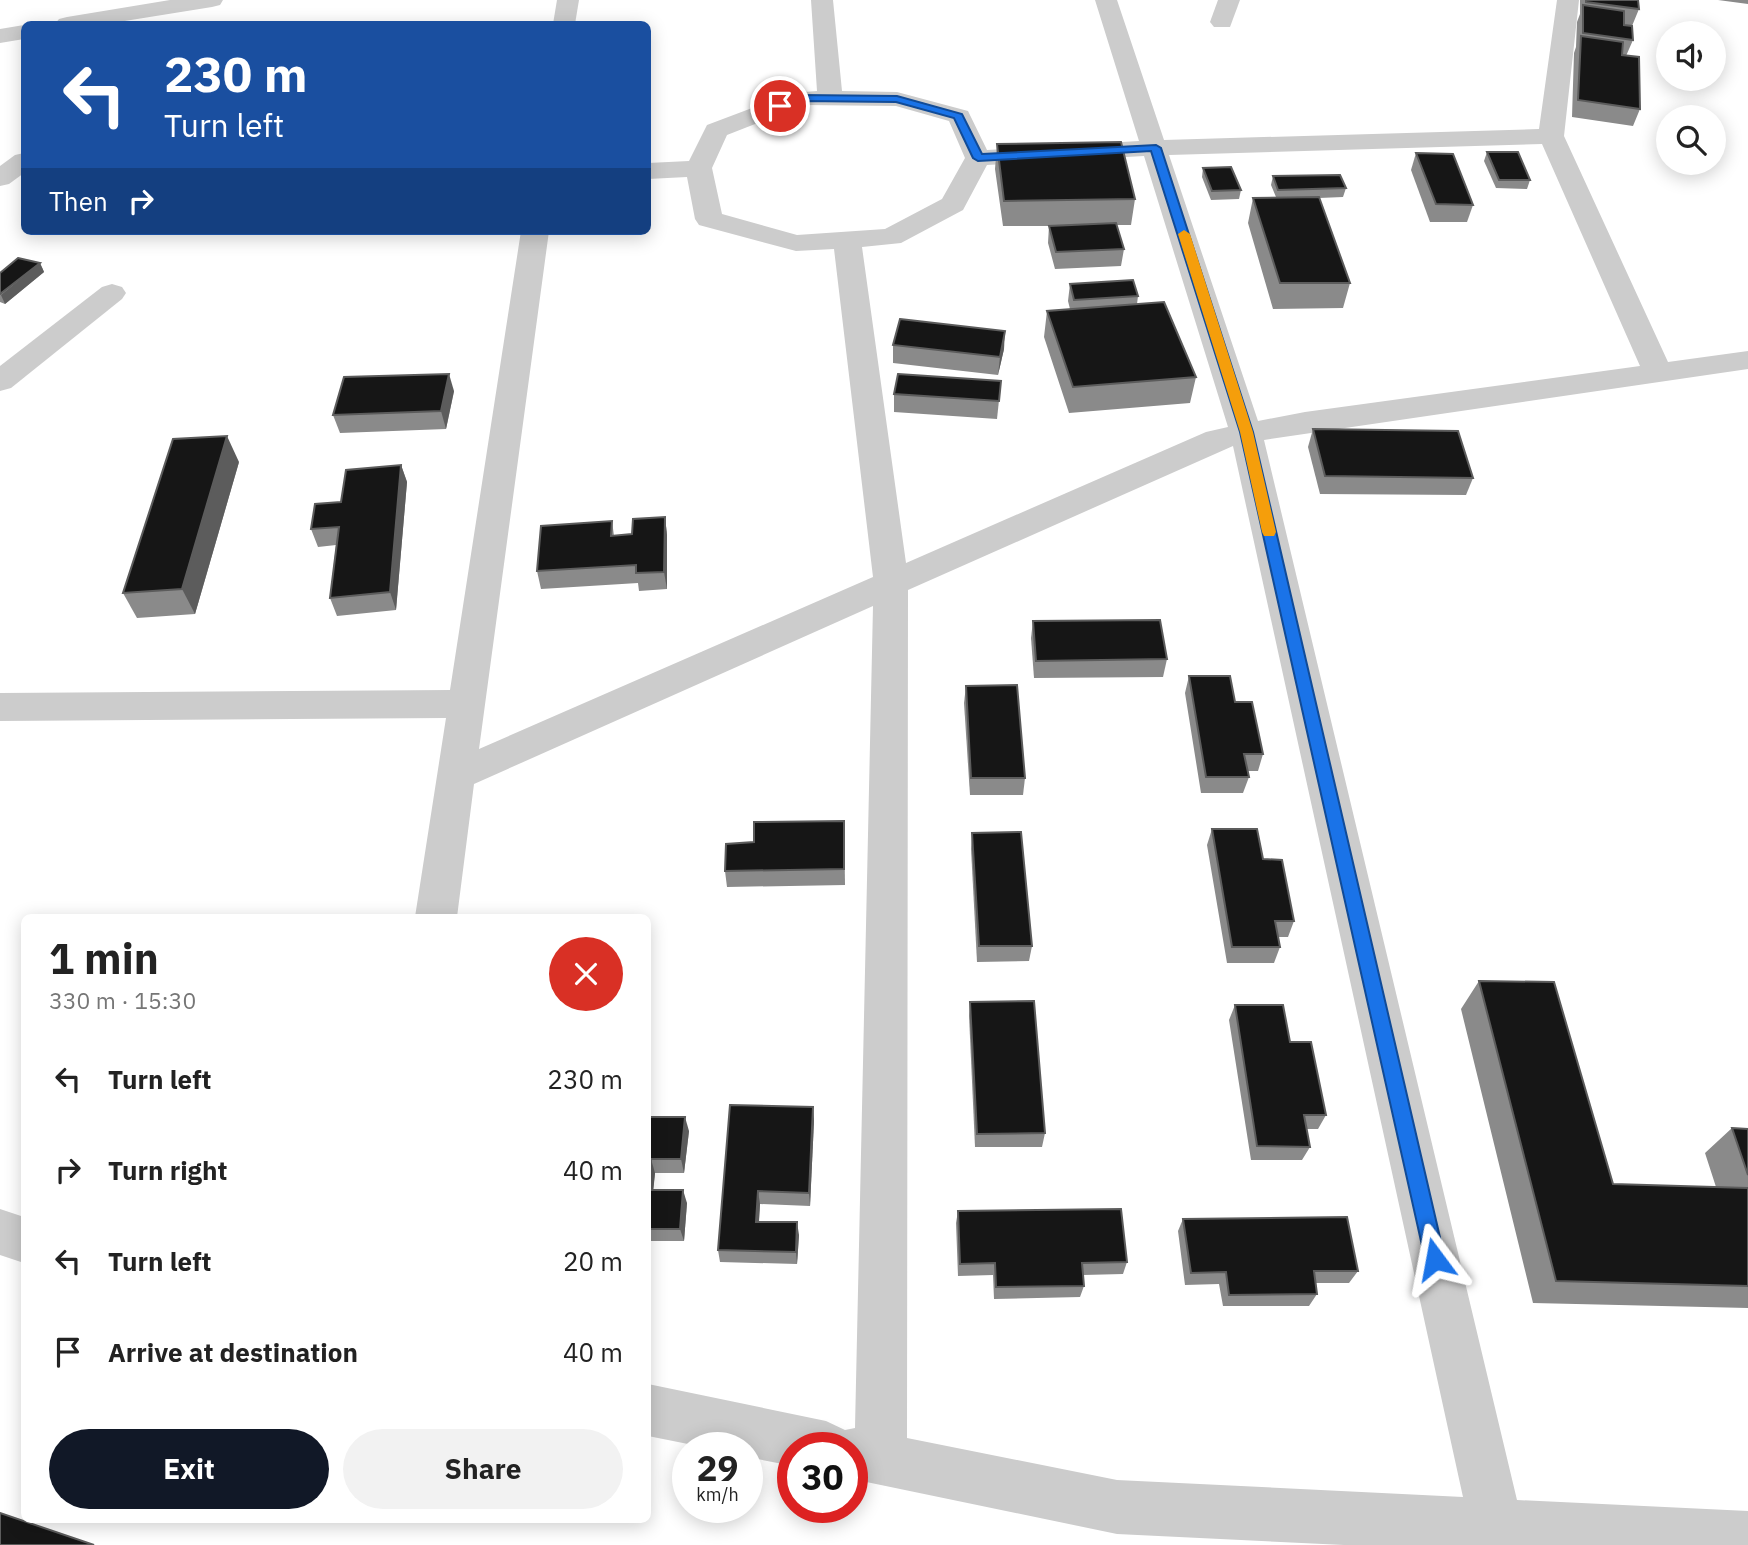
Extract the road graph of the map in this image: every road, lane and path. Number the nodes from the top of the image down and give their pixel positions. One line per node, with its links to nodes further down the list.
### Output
1 (83, 0): 7 (street)
2 (212, 0): 8 (street)
3 (568, 0): 9 (street)
4 (822, 0): 12 (street)
5 (1106, 0): 14 (street)
6 (1568, 0): 13 (street)
7 (72, 21)
8 (89, 21)
9 (564, 21)
10 (21, 32): 11 (street)
11 (0, 36)
12 (830, 99): 15 (street); 17 (street)
13 (1551, 136): 14 (street); 24 (street)
14 (1156, 148): 15 (street); 26 (street)
15 (978, 158): 21 (street)
16 (21, 163): 19 (street)
17 (699, 168): 18 (street); 21 (street)
18 (651, 171)
19 (0, 178)
20 (534, 235): 28 (street)
21 (847, 240): 27 (street)
22 (112, 293): 25 (street)
23 (1748, 360): 24 (street)
24 (1658, 373): 26 (street)
25 (0, 381)
26 (1246, 432): 27 (street); 38 (street)
27 (891, 583): 30 (street); 35 (street)
28 (468, 704): 29 (street); 30 (street)
29 (0, 707)
30 (458, 775): 31 (street)
31 (436, 914)
32 (0, 1232): 33 (street)
33 (21, 1239)
34 (651, 1411): 36 (street)
35 (868, 1432)
36 (777, 1437)
37 (868, 1456): 38 (street)
38 (1496, 1525): 39 (street)
39 (1748, 1538)

